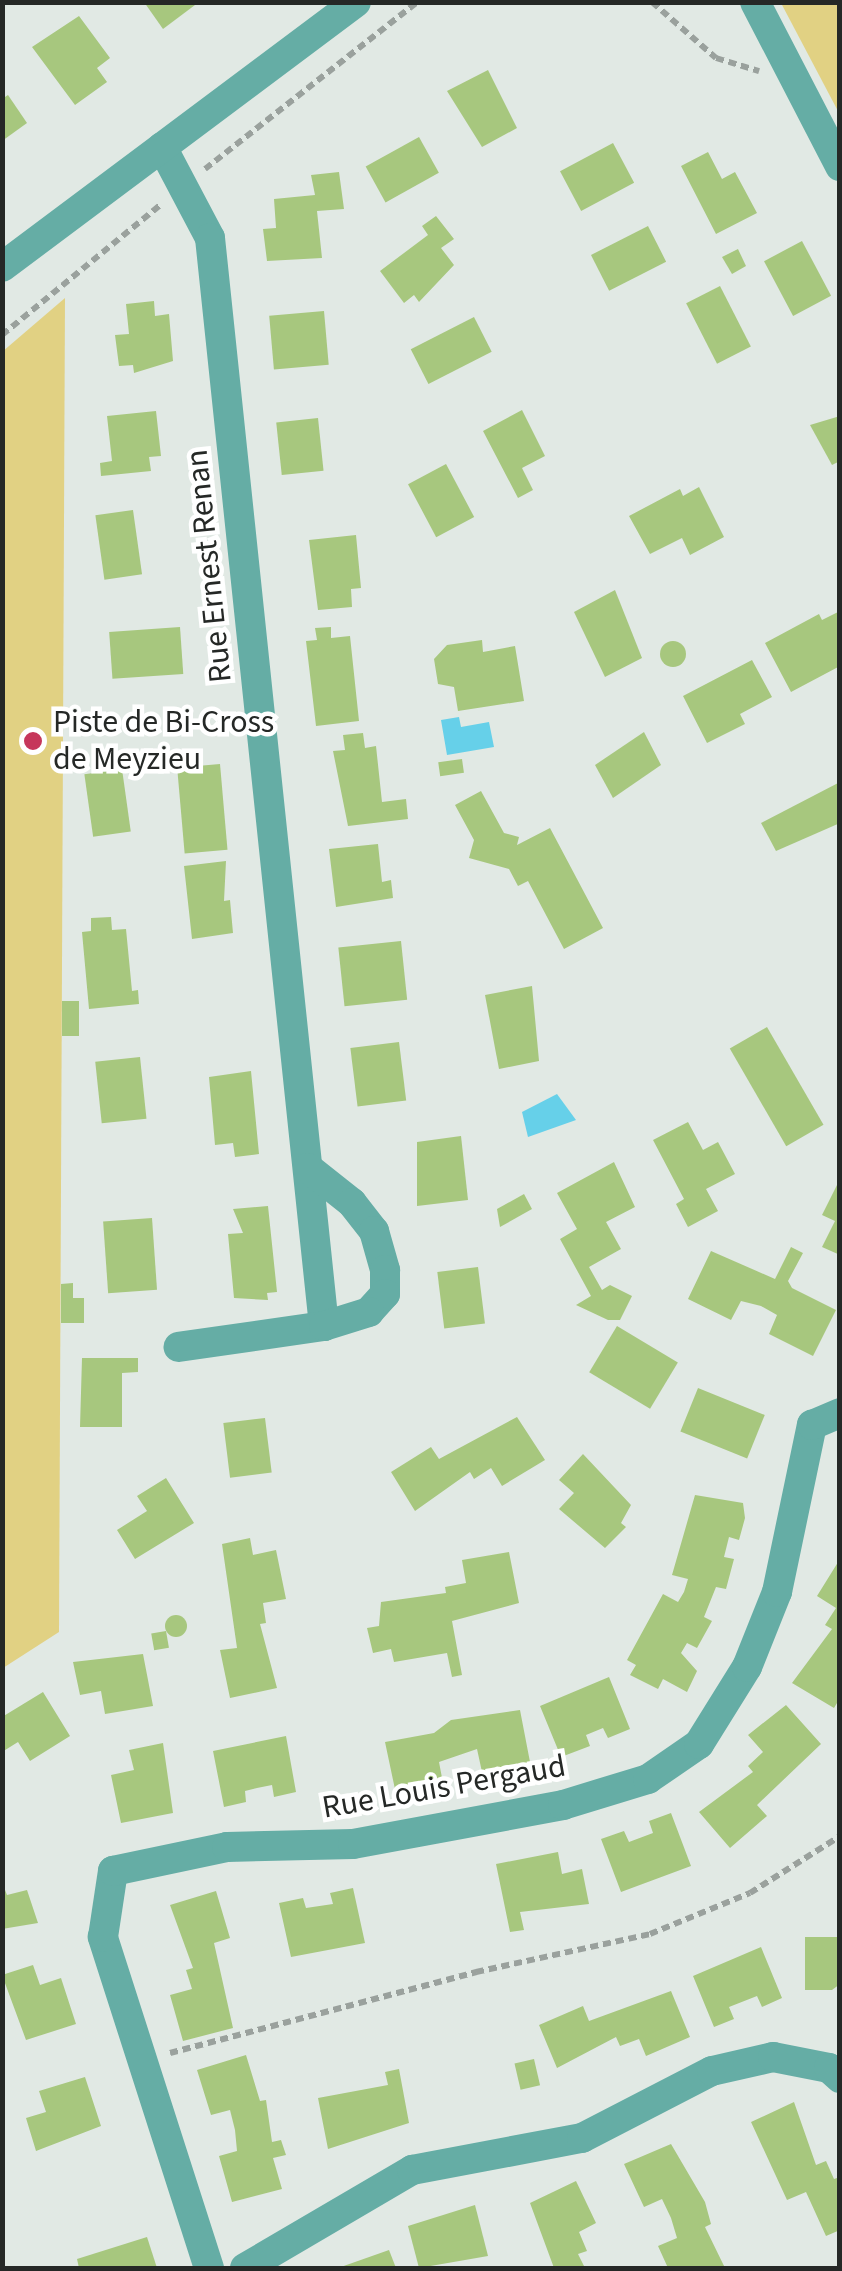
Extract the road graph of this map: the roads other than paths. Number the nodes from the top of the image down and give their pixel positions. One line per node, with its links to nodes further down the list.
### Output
1 (356, 2): 3 (street)
2 (755, 2): 4 (street)
3 (162, 148): 5 (street); 6 (street, Rue Ernest Renan)
4 (840, 166)
5 (2, 268)
6 (308, 1168): 7 (street, Rue Ernest Renan); 7 (street)
7 (324, 1326): 8 (street)
8 (179, 1348)
9 (840, 1413): 11 (street, Rue Louis Pergaud)
10 (840, 2078): 12 (street)
11 (209, 2268)
12 (245, 2268)

